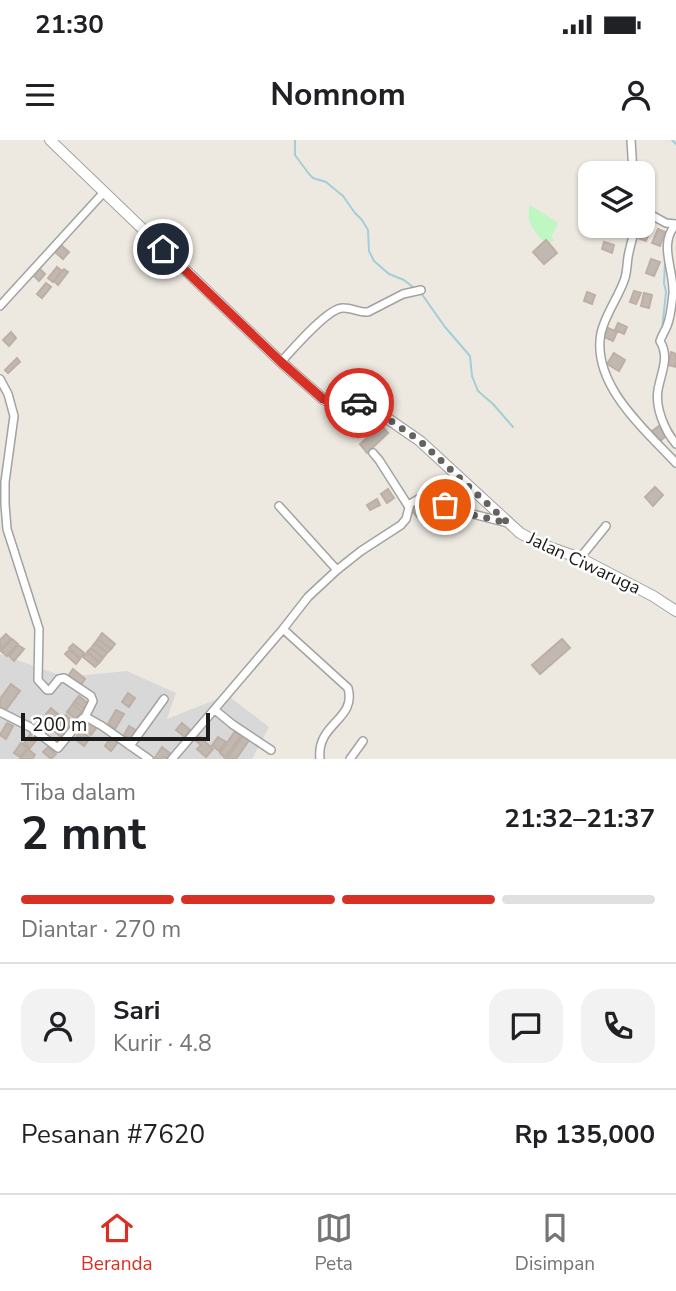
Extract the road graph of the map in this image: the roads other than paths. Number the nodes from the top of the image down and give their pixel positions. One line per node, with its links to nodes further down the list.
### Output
1 (50, 140): 4 (street, Jalan Ciwaruga)
2 (631, 140): 3 (street)
3 (632, 161)
4 (104, 192): 8 (street); 9 (street, Jalan Ciwaruga)
5 (655, 216): 11 (street)
6 (632, 238): 13 (street)
7 (421, 290): 9 (street)
8 (0, 306)
9 (281, 362): 17 (street, Jalan Ciwaruga)
10 (0, 379): 14 (street)
11 (676, 444)
12 (373, 453): 16 (street)
13 (676, 463)
14 (3, 482): 26 (street)
15 (279, 506): 20 (street)
16 (409, 507): 17 (street); 20 (street)
17 (508, 523): 19 (street, Jalan Ciwaruga)
18 (606, 526): 19 (street)
19 (580, 558): 21 (street, Jalan Ciwaruga)
20 (337, 570): 22 (street)
21 (676, 611)
22 (283, 629): 24 (street); 34 (street)
23 (164, 699): 28 (street)
24 (215, 710): 30 (street); 33 (street)
25 (0, 712): 29 (street)
26 (85, 717): 28 (street); 29 (street)
27 (363, 741): 35 (street)
28 (130, 746): 32 (street)
29 (58, 748): 31 (street)
30 (271, 750)
31 (53, 759)
32 (149, 759)
33 (172, 759)
34 (320, 759)
35 (350, 759)

